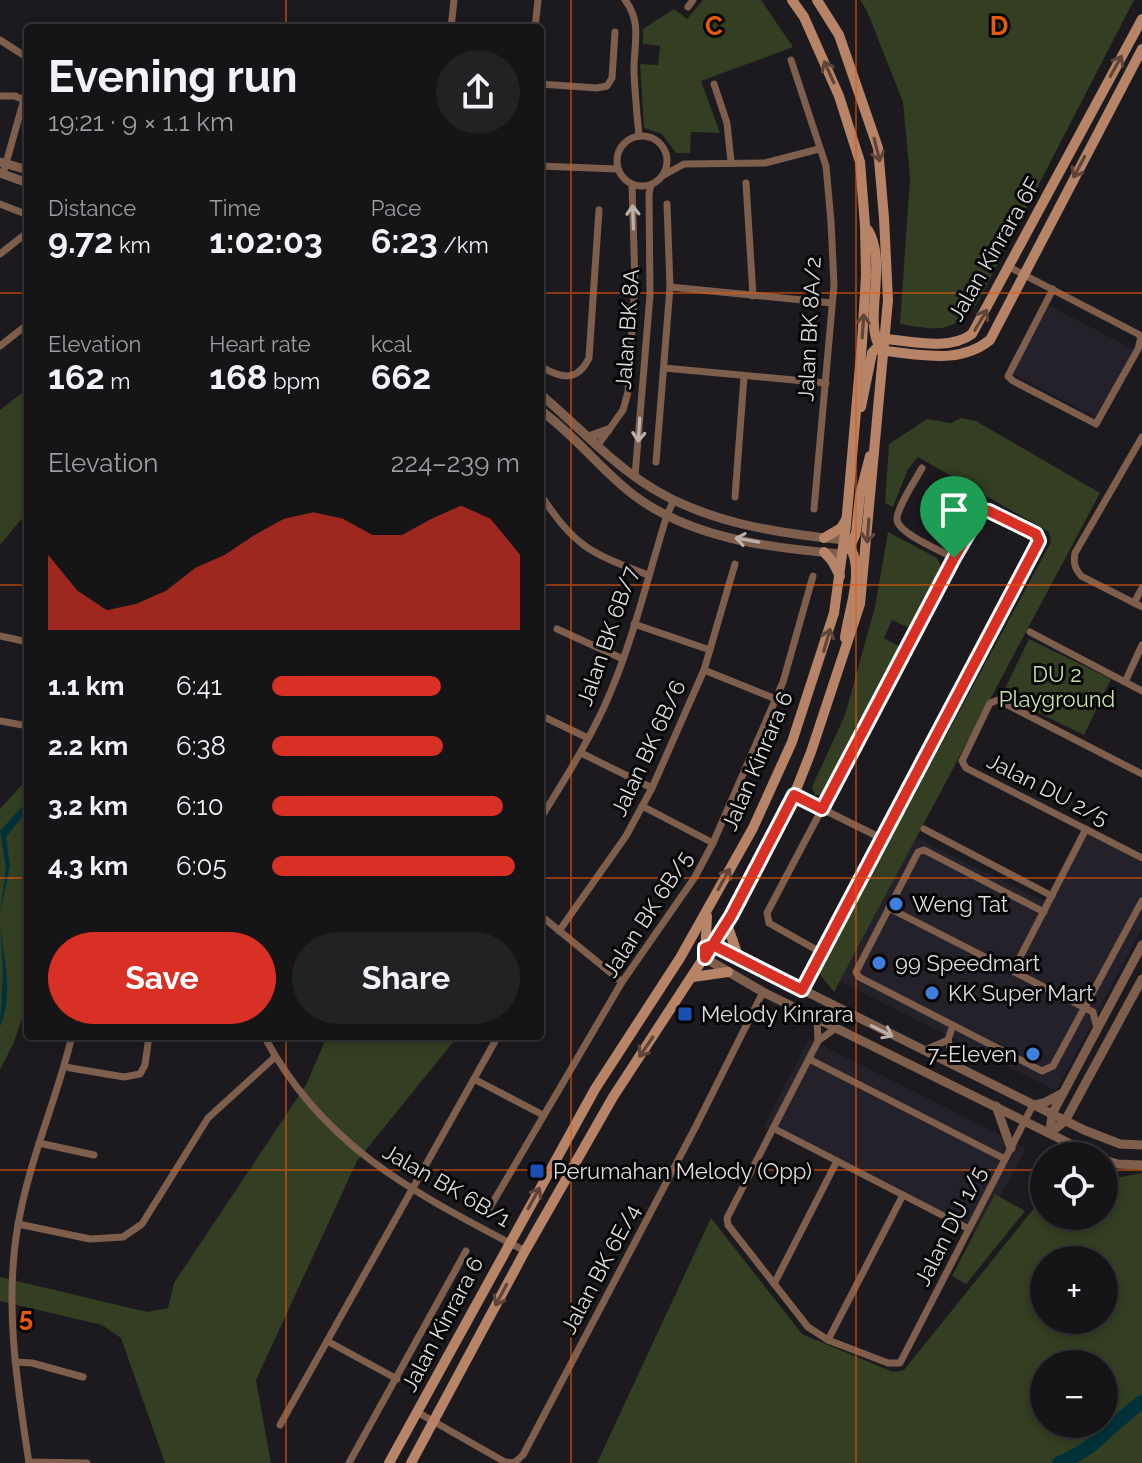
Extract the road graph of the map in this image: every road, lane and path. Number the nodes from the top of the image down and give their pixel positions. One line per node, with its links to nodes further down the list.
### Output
1 (454, 0): 7 (street)
2 (538, 0): 8 (street)
3 (625, 0): 21 (street)
4 (792, 0): 40 (main road, Jalan Kinrara 6, one-way to 4)
5 (817, 0): 49 (main road, Jalan Kinrara 6, one-way to 49)
6 (1142, 19): 16 (main road, Jalan Kinrara 6F, one-way to 6)
7 (451, 24)
8 (535, 24)
9 (615, 32): 14 (street)
10 (0, 40): 12 (street)
11 (1142, 49): 18 (main road, Jalan Kinrara 6F)
12 (24, 55)
13 (791, 60): 22 (street, Jalan BK 8A/2)
14 (544, 84)
15 (714, 84): 25 (street)
16 (1104, 89): 18 (main road); 43 (main road, Jalan Kinrara 6F)
17 (0, 96): 19 (street)
18 (1117, 96): 44 (main road, Jalan Kinrara 6F, one-way to 44)
19 (24, 100)
20 (24, 107): 24 (street)
21 (639, 136): 23 (street); 29 (street)
22 (819, 149): 25 (street); 48 (street, Jalan BK 8A/2)
23 (666, 155): 26 (street); 31 (street)
24 (4, 162): 28 (street); 30 (street)
25 (731, 162): 26 (street)
26 (684, 164): 31 (street)
27 (544, 166): 29 (street)
28 (24, 169)
29 (617, 169): 34 (street)
30 (2, 174): 32 (street)
31 (662, 176): 35 (street)
32 (24, 182)
33 (746, 183): 47 (street)
34 (632, 185): 35 (street); 62 (street, Jalan BK 8A, one-way to 34)
35 (651, 185): 71 (street, Jalan BK 8A, one-way to 71)
36 (0, 204): 39 (street)
37 (667, 204): 45 (street)
38 (599, 210): 55 (street)
39 (24, 213)
40 (865, 225): 52 (main road); 63 (main road, Jalan Kinrara 6, one-way to 40)
41 (24, 235): 42 (street)
42 (0, 254)
43 (1009, 267): 44 (street); 51 (main road, Jalan Kinrara 6F, one-way to 43)
44 (1024, 274): 46 (street); 54 (main road, Jalan Kinrara 6F)
45 (670, 287): 47 (street); 56 (street)
46 (1053, 289): 46 (street)
47 (753, 296): 48 (street)
48 (832, 303): 59 (street, Jalan BK 8A/2)
49 (887, 314): 51 (main road); 52 (main road, Jalan Kinrara 6)
50 (24, 327): 53 (street)
51 (910, 341): 52 (main road, Jalan Kinrara 6F)
52 (882, 345): 54 (main road, Jalan Kinrara 6F); 57 (main road, Jalan Kinrara 6); 63 (main road)
53 (0, 346)
54 (909, 353): 57 (main road)
55 (544, 368)
56 (664, 368): 58 (street); 68 (street)
57 (882, 369): 64 (main road, Jalan Kinrara 6)
58 (744, 377): 59 (street); 72 (street)
59 (826, 383): 75 (street, Jalan BK 8A/2)
60 (544, 398): 65 (street)
61 (544, 414): 69 (street)
62 (608, 430): 65 (street); 67 (street, Jalan BK 8A)
63 (854, 432): 77 (main road, Jalan Kinrara 6)
64 (875, 435): 79 (main road); 96 (main road, Jalan Kinrara 6, one-way to 96)
65 (589, 437): 67 (street)
66 (1142, 437): 87 (street)
67 (598, 445): 69 (street); 71 (street)
68 (656, 462)
69 (597, 463): 76 (street)
70 (922, 468): 81 (street)
71 (635, 476): 74 (street)
72 (735, 497)
73 (544, 500): 83 (street)
74 (674, 500): 76 (street, Jalan BK 6B/7); 78 (street)
75 (814, 509)
76 (667, 515): 80 (street, one-way to 76); 83 (street, Jalan BK 6B/7)
77 (846, 520): 78 (main road); 79 (main road, Jalan Kinrara 6)
78 (824, 538): 79 (street)
79 (845, 547): 80 (street); 85 (main road, Jalan Kinrara 6); 96 (main road)
80 (824, 552): 85 (main road)
81 (954, 558): 111 (street); 114 (street)
82 (735, 564): 94 (street, Jalan BK 6B/6)
83 (648, 575): 88 (street, Jalan BK 6B/7)
84 (813, 576): 100 (street, Jalan BK 6B/5)
85 (841, 578): 119 (main road, Jalan Kinrara 6, one-way to 85)
86 (1142, 588): 87 (street)
87 (1138, 605)
88 (634, 624): 94 (street); 95 (street, Jalan BK 6B/7)
89 (557, 629): 95 (street)
90 (1030, 632): 98 (street)
91 (0, 636): 92 (street)
92 (24, 641)
93 (1142, 645): 98 (street)
94 (710, 650): 97 (street, Jalan BK 6B/6)
95 (623, 659): 104 (street, Jalan BK 6B/7)
96 (842, 664): 108 (main road, Jalan Kinrara 6)
97 (704, 670): 100 (street); 107 (street, Jalan BK 6B/6)
98 (1125, 682): 99 (street)
99 (1142, 691)
100 (776, 699): 115 (street, Jalan BK 6B/5)
101 (544, 717): 104 (street)
102 (0, 721): 103 (street)
103 (24, 725)
104 (588, 738): 105 (street, Jalan BK 6B/7)
105 (581, 753): 107 (street); 110 (street, Jalan BK 6B/7)
106 (1142, 774): 113 (street, Jalan DU 2/5)
107 (652, 788): 109 (street, Jalan BK 6B/6)
108 (794, 795): 111 (street); 122 (main road, Jalan Kinrara 6)
109 (642, 806): 115 (street); 124 (street, Jalan BK 6B/6)
110 (544, 808)
111 (822, 809): 114 (street); 127 (street)
112 (924, 829): 117 (street)
113 (1086, 829): 116 (street, Jalan DU 2/5); 117 (street)
114 (883, 839): 127 (street)
115 (713, 843): 134 (street, Jalan BK 6B/5)
116 (1142, 858)
117 (1052, 896): 121 (street)
118 (1142, 901): 138 (street)
119 (709, 907): 126 (main road); 128 (main road, Jalan Kinrara 6)
120 (889, 908): 121 (street); 130 (street); 140 (street)
121 (1044, 912): 130 (street)
122 (731, 916): 126 (main road, Jalan Kinrara 6); 129 (main road)
123 (544, 918): 124 (street)
124 (559, 931): 134 (street)
125 (1142, 945): 137 (street)
126 (707, 950): 128 (main road); 129 (street); 131 (street); 132 (main road, Jalan Kinrara 6)
127 (822, 953): 135 (street)
128 (680, 958): 180 (main road, Jalan Kinrara 6, one-way to 128)
129 (739, 959): 135 (street)
130 (1013, 971): 138 (street)
131 (728, 972): 132 (main road); 136 (street)
132 (693, 977): 182 (main road, Jalan Kinrara 6, one-way to 182)
133 (1142, 979): 156 (street)
134 (622, 982): 160 (street, Jalan BK 6B/5)
135 (802, 990): 149 (street, one-way to 149)
136 (763, 992): 139 (street); 190 (street, Jalan BK 6E/4)
137 (1112, 1002): 138 (street); 142 (street)
138 (1085, 1008): 140 (street); 142 (street)
139 (817, 1018): 141 (street); 148 (street)
140 (953, 1025): 147 (street)
141 (836, 1028): 148 (street); 158 (street)
142 (1097, 1030): 155 (street)
143 (71, 1040): 152 (street)
144 (148, 1040): 152 (street)
145 (266, 1040): 150 (street, Jalan BK 6B/1)
146 (496, 1040): 154 (street)
147 (948, 1040): 149 (street); 153 (street)
148 (818, 1041): 151 (street)
149 (923, 1051): 153 (street)
150 (275, 1057): 175 (street, Jalan BK 6B/1); 178 (street)
151 (809, 1059): 163 (street); 171 (street)
152 (65, 1067): 167 (street)
153 (956, 1067): 157 (street)
154 (474, 1079): 160 (street); 175 (street)
155 (1063, 1093): 157 (street); 159 (street)
156 (1075, 1104): 162 (street); 164 (street)
157 (1033, 1105): 159 (street); 161 (street, Jalan DU 1/5)
158 (996, 1106): 161 (street); 169 (street)
159 (1052, 1114): 162 (street); 165 (street)
160 (543, 1115): 177 (street, Jalan BK 6B/5)
161 (1025, 1120): 165 (street); 169 (street, Jalan DU 1/5)
162 (1065, 1121): 164 (street); 165 (street)
163 (773, 1128): 172 (street); 183 (street)
164 (1084, 1130): 168 (street)
165 (1050, 1133): 166 (street)
166 (1068, 1142)
167 (39, 1143): 170 (street); 178 (street)
168 (1142, 1145)
169 (1011, 1148): 171 (street, Jalan DU 1/5)
170 (94, 1155)
171 (1005, 1159): 179 (street, Jalan DU 1/5)
172 (837, 1161): 176 (street); 183 (street)
173 (1118, 1164): 174 (street)
174 (1142, 1165)
175 (413, 1191): 180 (street, Jalan BK 6B/1); 185 (street)
176 (903, 1195): 179 (street); 184 (street)
177 (489, 1209)
178 (18, 1224): 186 (street)
179 (969, 1229): 184 (street, Jalan DU 1/5)
180 (509, 1242): 182 (street, Jalan BK 6B/1); 189 (main road, Jalan Kinrara 6)
181 (466, 1251): 188 (street)
182 (525, 1251): 190 (main road, Jalan Kinrara 6, one-way to 190)
183 (774, 1284): 184 (street)
184 (828, 1340)
185 (329, 1342): 188 (street); 191 (street)
186 (15, 1362): 187 (street); 192 (street)
187 (83, 1377)
188 (397, 1379): 194 (street)
189 (417, 1412): 190 (street, Jalan BK 6E/4); 195 (main road, Jalan Kinrara 6)
190 (434, 1420): 196 (main road, Jalan Kinrara 6)
191 (280, 1425)
192 (29, 1463): 193 (street)
193 (87, 1463)
194 (349, 1463)
195 (389, 1463)
196 (411, 1463)

